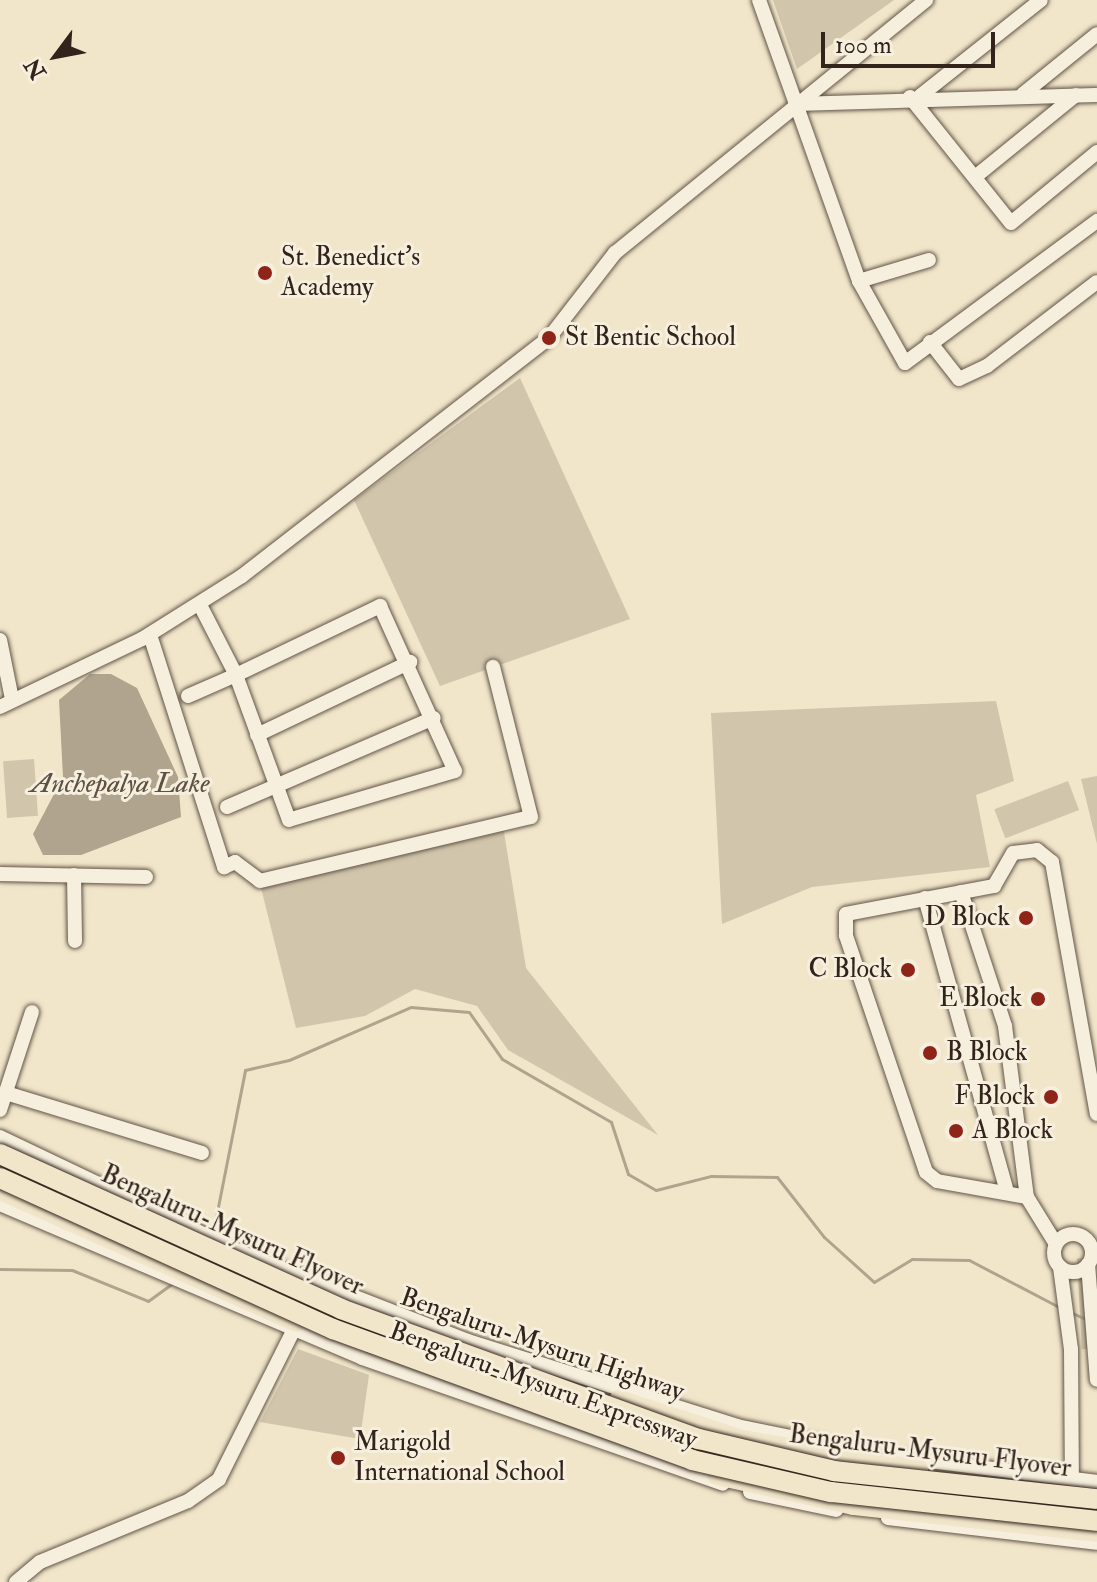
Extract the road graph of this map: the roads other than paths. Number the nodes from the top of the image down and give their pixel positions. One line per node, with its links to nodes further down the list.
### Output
1 (759, 0): 9 (street)
2 (926, 0): 9 (street)
3 (1041, 0): 8 (street)
4 (1097, 34): 5 (street)
5 (1023, 94): 6 (street); 8 (street)
6 (1076, 95): 7 (street); 11 (street)
7 (1097, 95)
8 (915, 97): 9 (street); 11 (street)
9 (794, 104): 14 (street); 17 (street)
10 (1097, 152): 11 (street)
11 (975, 177)
12 (1097, 221): 16 (street)
13 (929, 260): 14 (street)
14 (859, 281): 16 (street)
15 (1097, 282): 16 (street)
16 (930, 342)
17 (200, 605): 18 (street); 22 (street)
18 (150, 635): 21 (street); 24 (street)
19 (0, 640): 24 (street)
20 (410, 662): 22 (street); 25 (street); 26 (street)
21 (493, 667)
22 (236, 675): 23 (street); 26 (street)
23 (188, 696)
24 (6, 703)
25 (434, 718): 27 (street); 27 (street)
26 (257, 735): 27 (street)
27 (278, 790): 28 (street)
28 (227, 807)
29 (0, 874): 30 (street)
30 (74, 875): 31 (street); 34 (street)
31 (146, 877)
32 (961, 892): 33 (street); 37 (street); 40 (street)
33 (925, 898): 39 (street); 46 (street)
34 (75, 941)
35 (32, 1012): 36 (street)
36 (6, 1093): 38 (street); 43 (street)
37 (1013, 1102): 39 (street); 48 (street)
38 (0, 1110)
39 (985, 1111): 46 (street)
40 (1097, 1114)
41 (0, 1137): 49 (street)
42 (0, 1144): 49 (highway, Bengaluru-Mysuru Highway)
43 (202, 1153)
44 (0, 1154): 66 (highway, Bengaluru-Mysuru Flyover, bridge)
45 (0, 1178): 67 (highway, Bengaluru-Mysuru Expressway, bridge)
46 (1006, 1188): 48 (street)
47 (0, 1190): 53 (highway, Bengaluru-Mysuru Expressway)
48 (1027, 1197): 51 (street)
49 (127, 1202): 54 (highway, Bengaluru-Mysuru Highway, bridge)
50 (0, 1204): 53 (street, Bengaluru-Mysuru Expressway)
51 (1056, 1244): 52 (street); 56 (street)
52 (1094, 1245): 55 (street)
53 (105, 1246): 57 (highway, Bengaluru-Mysuru Expressway)
54 (248, 1260): 61 (highway, Bengaluru-Mysuru Highway); 62 (street)
55 (1088, 1264): 56 (street); 59 (street)
56 (1060, 1267): 58 (street)
57 (296, 1327): 64 (highway, Bengaluru-Mysuru Expressway); 68 (street, Bengaluru-Mysuru Expressway); 71 (street)
58 (1071, 1356): 59 (street); 62 (street)
59 (1096, 1364): 60 (street)
60 (1097, 1380)
61 (769, 1446): 64 (highway); 65 (highway, Bengaluru-Mysuru Highway)
62 (1072, 1479): 63 (street)
63 (1097, 1482)
64 (760, 1486): 68 (highway, Bengaluru-Mysuru Expressway)
65 (1097, 1491)
66 (1097, 1499)
67 (1097, 1521)
68 (967, 1524): 69 (highway, Bengaluru-Mysuru Expressway); 70 (street, Bengaluru-Mysuru Expressway)
69 (1097, 1532)
70 (1097, 1543)
71 (16, 1582)

